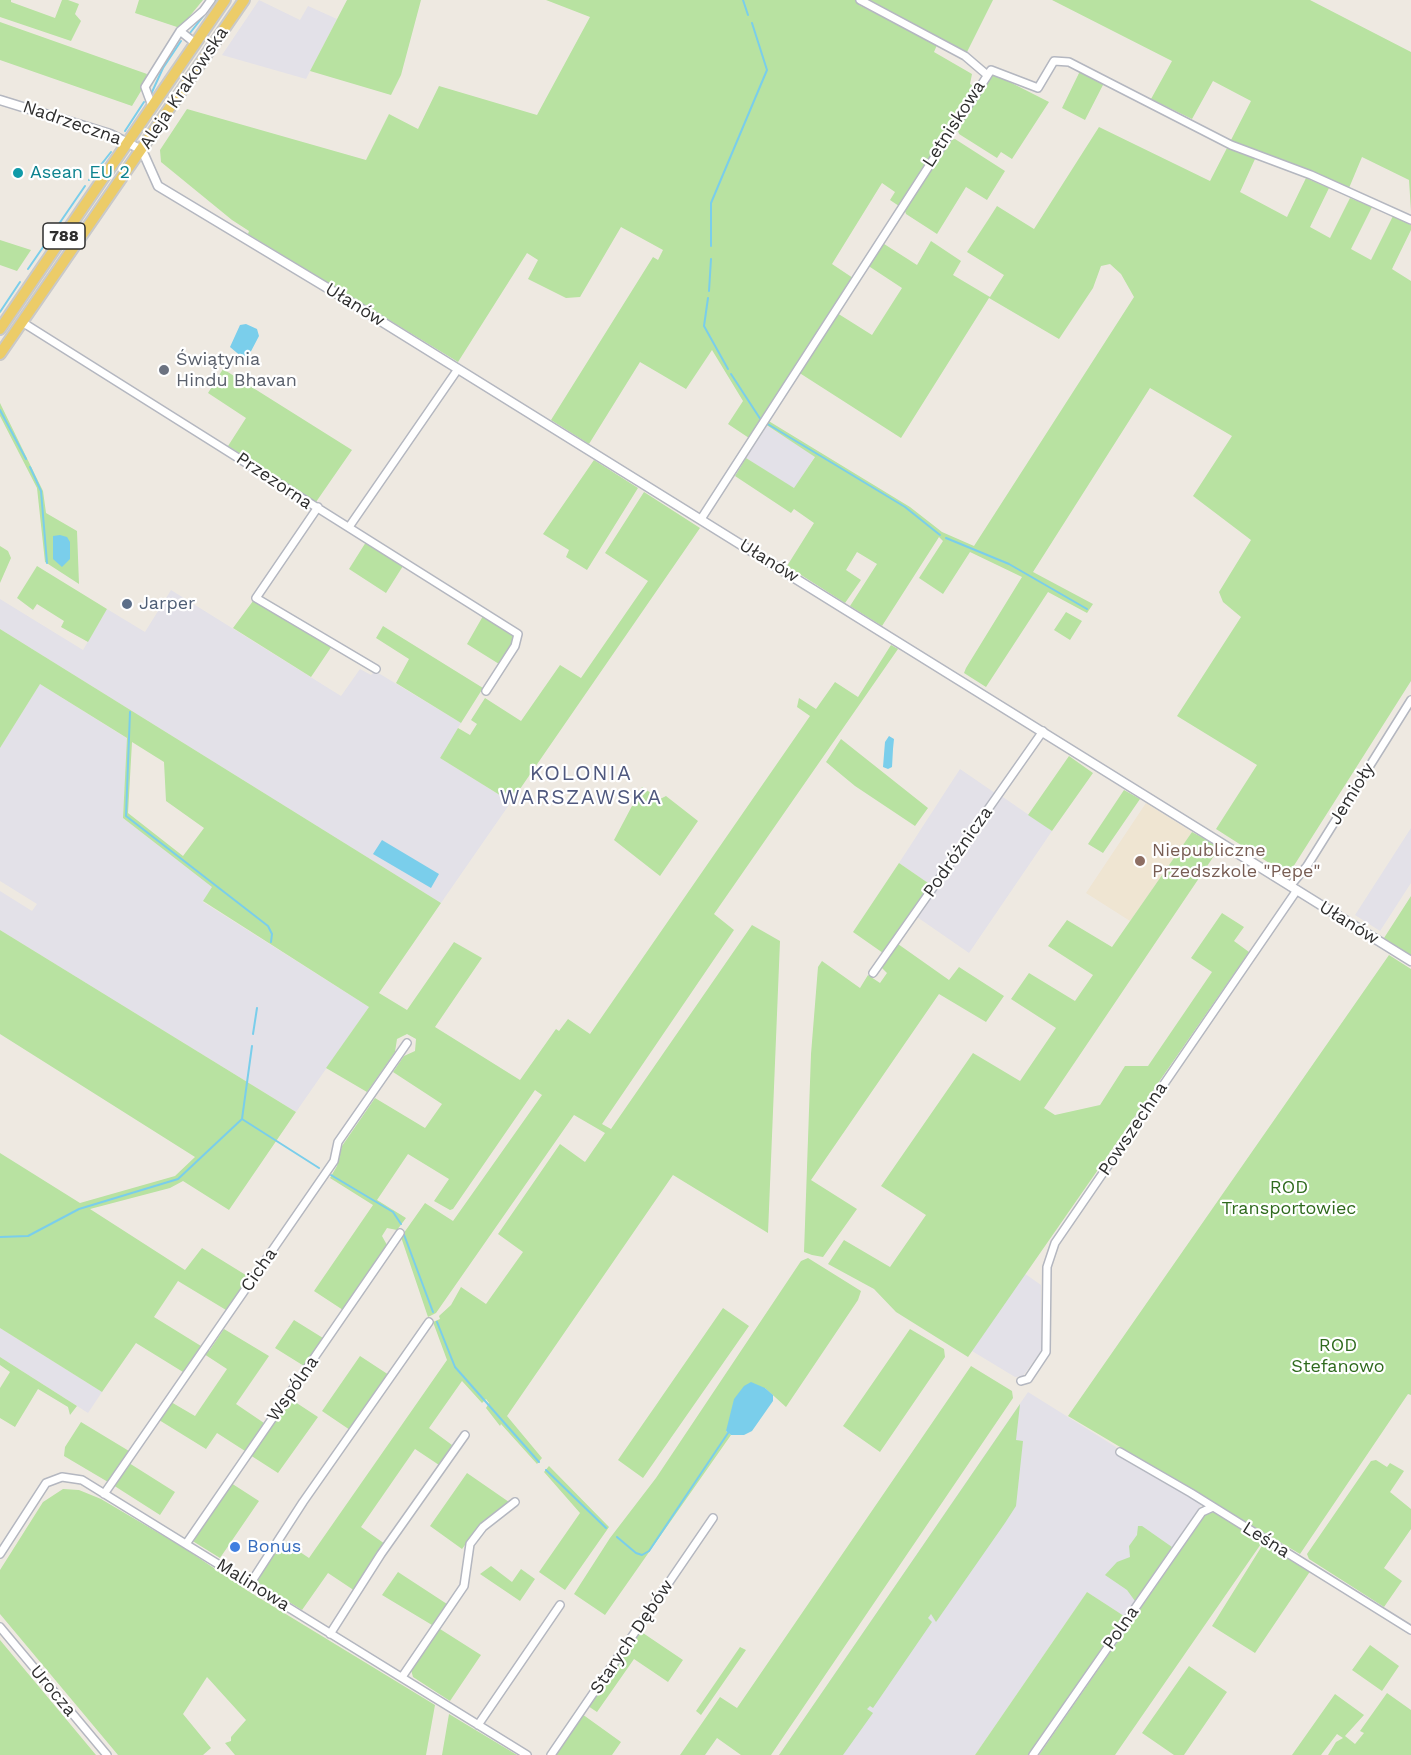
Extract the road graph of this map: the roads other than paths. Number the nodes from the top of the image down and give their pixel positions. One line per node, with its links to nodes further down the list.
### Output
1 (211, 0): 5 (street)
2 (225, 0): 6 (main road, Aleja Krakowska / 788)
3 (244, 0): 11 (main road, Aleja Krakowska / 788)
4 (860, 0): 7 (street)
5 (180, 31): 6 (street); 9 (street)
6 (195, 43): 9 (main road, Aleja Krakowska / 788)
7 (986, 74): 12 (street, Letniskowa); 18 (street, Letniskowa)
8 (0, 100): 10 (street, Nadrzeczna)
9 (152, 105): 10 (main road, Aleja Krakowska / 788)
10 (128, 142): 11 (street, Nadrzeczna); 14 (main road, Aleja Krakowska / 788)
11 (142, 150): 13 (main road, Aleja Krakowska / 788); 16 (street, Ułanów)
12 (1411, 220)
13 (22, 322): 15 (main road, Aleja Krakowska / 788); 17 (street, Przezorna)
14 (0, 329)
15 (0, 354)
16 (458, 369): 18 (street, Ułanów); 19 (street)
17 (318, 507): 19 (street); 20 (street, Przezorna)
18 (701, 519): 23 (street, Ułanów)
19 (349, 527): 21 (street)
20 (376, 669)
21 (486, 691)
22 (1411, 700): 24 (street, Jemioły)
23 (1043, 731): 24 (street, Ułanów); 26 (street, Podróżnicza)
24 (1294, 888): 25 (street, Ułanów); 30 (street, Powszechna)
25 (1411, 961)
26 (873, 974)
27 (407, 1043): 33 (street, Cicha)
28 (400, 1233): 37 (street, Wspólna)
29 (429, 1322): 39 (street)
30 (1021, 1381)
31 (465, 1435): 43 (street)
32 (1120, 1452): 35 (street, Leśna)
33 (104, 1494): 37 (street, Malinowa); 38 (street, Malinowa)
34 (515, 1502): 44 (street)
35 (1213, 1507): 42 (street, Leśna); 49 (street, Polna)
36 (713, 1518): 48 (street, Starych Dębów)
37 (186, 1544): 39 (street, Malinowa)
38 (0, 1554)
39 (250, 1584): 43 (street, Malinowa)
40 (560, 1605): 45 (street)
41 (0, 1627): 46 (street, Urocza)
42 (1411, 1630)
43 (330, 1634): 44 (street, Malinowa)
44 (402, 1677): 45 (street, Malinowa)
45 (478, 1725): 47 (street, Malinowa)
46 (107, 1755)
47 (527, 1755)
48 (551, 1755)
49 (1033, 1755)

